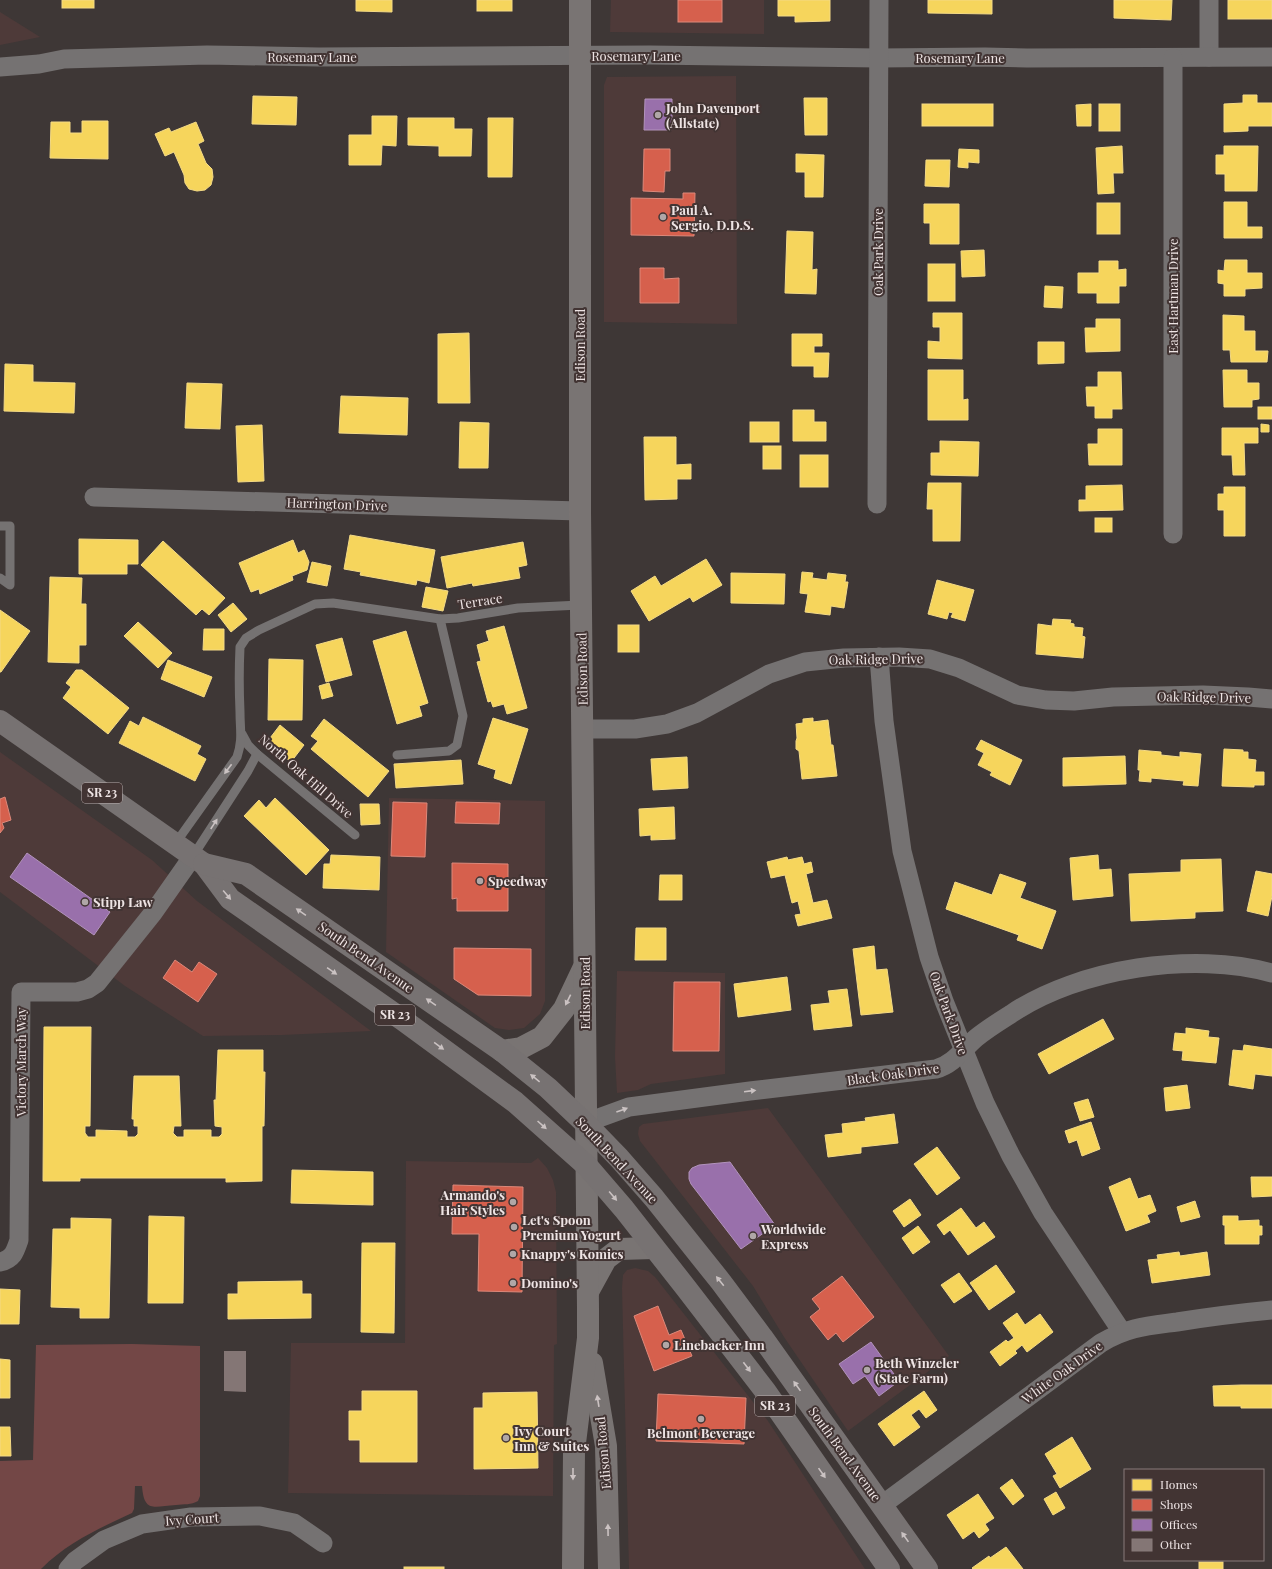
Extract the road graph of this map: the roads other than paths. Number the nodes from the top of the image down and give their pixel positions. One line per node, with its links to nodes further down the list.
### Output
1 (580, 0): 4 (main road, Edison Road)
2 (879, 0): 7 (street, Oak Park Drive)
3 (1209, 0): 5 (street)
4 (579, 56): 7 (street, Rosemary Lane); 9 (street, Rosemary Lane); 12 (main road, Edison Road)
5 (1209, 57): 6 (street, Rosemary Lane); 8 (street, Rosemary Lane)
6 (1272, 57)
7 (878, 58): 8 (street, Rosemary Lane); 11 (street, Oak Park Drive)
8 (1173, 58): 14 (street, East Hartman Drive)
9 (0, 67)
10 (94, 497): 12 (street, Harrington Drive)
11 (877, 504)
12 (580, 511): 16 (main road, Edison Road)
13 (0, 526): 15 (lane)
14 (1173, 534)
15 (0, 578)
16 (580, 605): 17 (lane, Terrace); 21 (main road, Edison Road)
17 (440, 619): 22 (lane, Terrace); 24 (lane)
18 (879, 658): 19 (street, Oak Ridge Drive); 21 (street, Oak Ridge Drive); 31 (street, Oak Park Drive)
19 (1272, 699)
20 (0, 721): 26 (main road, South Bend Avenue / SR 23)
21 (583, 729): 28 (main road, Edison Road)
22 (242, 734): 23 (lane, North Oak Hill Drive); 26 (lane, one-way to 26)
23 (256, 754): 25 (lane, North Oak Hill Drive); 27 (lane, one-way to 23)
24 (397, 755)
25 (355, 835)
26 (175, 844): 27 (main road, South Bend Avenue / SR 23)
27 (198, 860): 30 (main road, South Bend Avenue / SR 23, one-way to 27); 33 (main road, South Bend Avenue / SR 23, one-way to 33); 35 (street, Victory March Way)
28 (585, 965): 30 (main road, one-way to 30); 32 (main road, Edison Road)
29 (1272, 973): 31 (street, Black Oak Drive)
30 (502, 1051): 32 (main road, South Bend Avenue / SR 23, one-way to 30)
31 (963, 1052): 32 (street, Black Oak Drive, one-way to 31); 38 (street, Oak Park Drive)
32 (585, 1123): 33 (main road, Edison Road); 40 (main road, South Bend Avenue / SR 23, one-way to 32)
33 (588, 1166): 34 (main road, South Bend Avenue / SR 23, one-way to 34); 36 (main road, Edison Road)
34 (654, 1248): 36 (main road); 45 (main road, South Bend Avenue / SR 23, one-way to 45)
35 (0, 1262)
36 (588, 1291): 39 (main road, Edison Road)
37 (1272, 1310): 38 (street, White Oak Drive)
38 (1122, 1332): 40 (street, White Oak Drive)
39 (588, 1338): 43 (main road, Edison Road, one-way to 43); 44 (main road, Edison Road, one-way to 39)
40 (882, 1505): 46 (main road, South Bend Avenue / SR 23, one-way to 40)
41 (323, 1543): 42 (street, Ivy Court)
42 (68, 1569)
43 (573, 1569)
44 (609, 1569)
45 (889, 1569)
46 (927, 1569)

